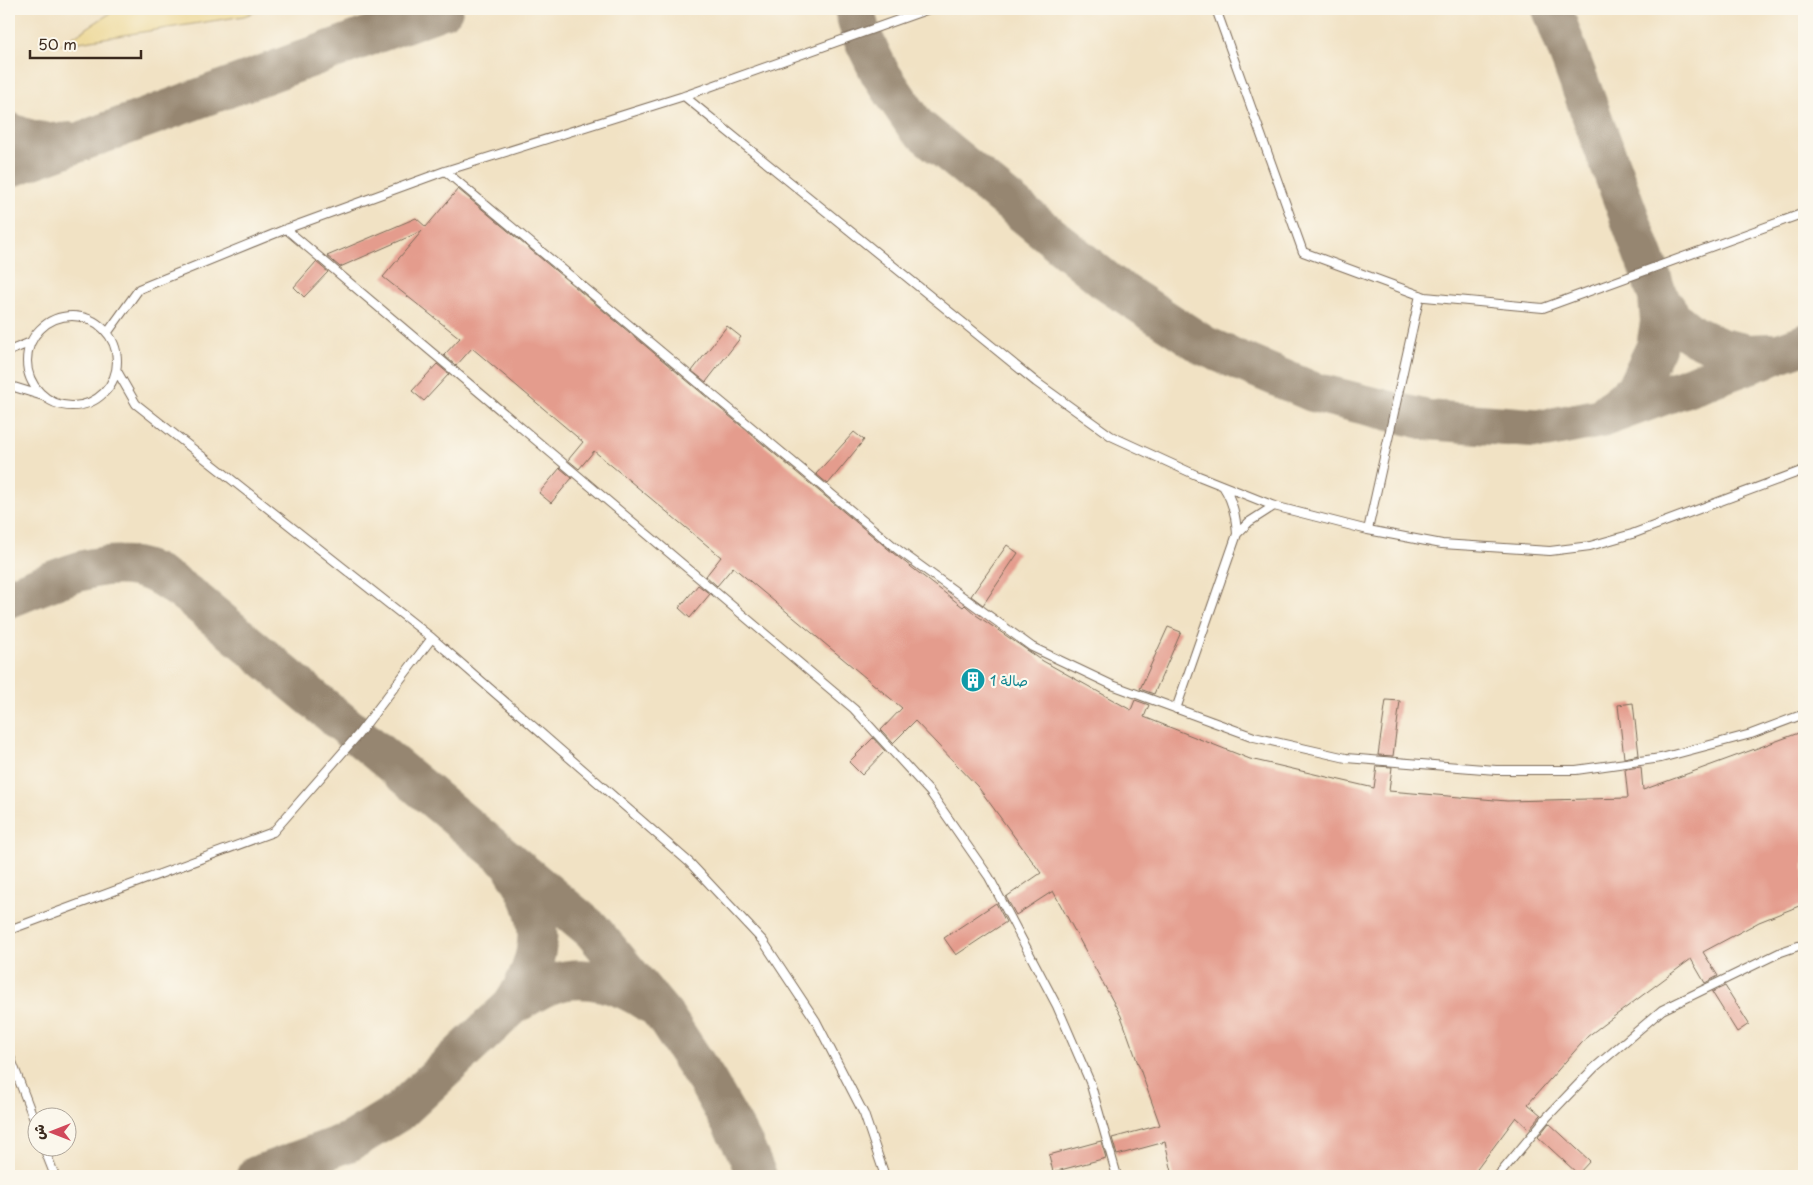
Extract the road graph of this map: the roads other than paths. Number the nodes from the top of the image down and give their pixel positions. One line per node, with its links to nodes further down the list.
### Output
1 (928, 9): 3 (lane)
2 (1216, 9): 7 (lane)
3 (684, 96): 4 (lane); 15 (lane)
4 (445, 171): 6 (lane); 20 (lane)
5 (1804, 213): 7 (lane)
6 (286, 229): 8 (lane); 29 (lane)
7 (1420, 295): 17 (lane)
8 (108, 332): 9 (lane); 11 (lane)
9 (31, 342): 10 (lane); 13 (lane)
10 (9, 351)
11 (117, 371): 13 (lane); 19 (lane)
12 (9, 387): 13 (lane)
13 (45, 397)
14 (1804, 470): 17 (lane)
15 (1223, 486): 16 (lane); 18 (lane)
16 (1274, 506): 17 (lane); 18 (lane)
17 (1368, 530)
18 (1237, 534): 20 (lane)
19 (432, 638): 22 (lane); 28 (lane)
20 (1176, 709): 21 (lane)
21 (1804, 714)
22 (9, 930)
23 (1804, 944): 30 (lane)
24 (9, 1054): 25 (lane)
25 (30, 1108)
26 (48, 1158): 27 (lane)
27 (55, 1176)
28 (885, 1176)
29 (1117, 1176)
30 (1499, 1176)

